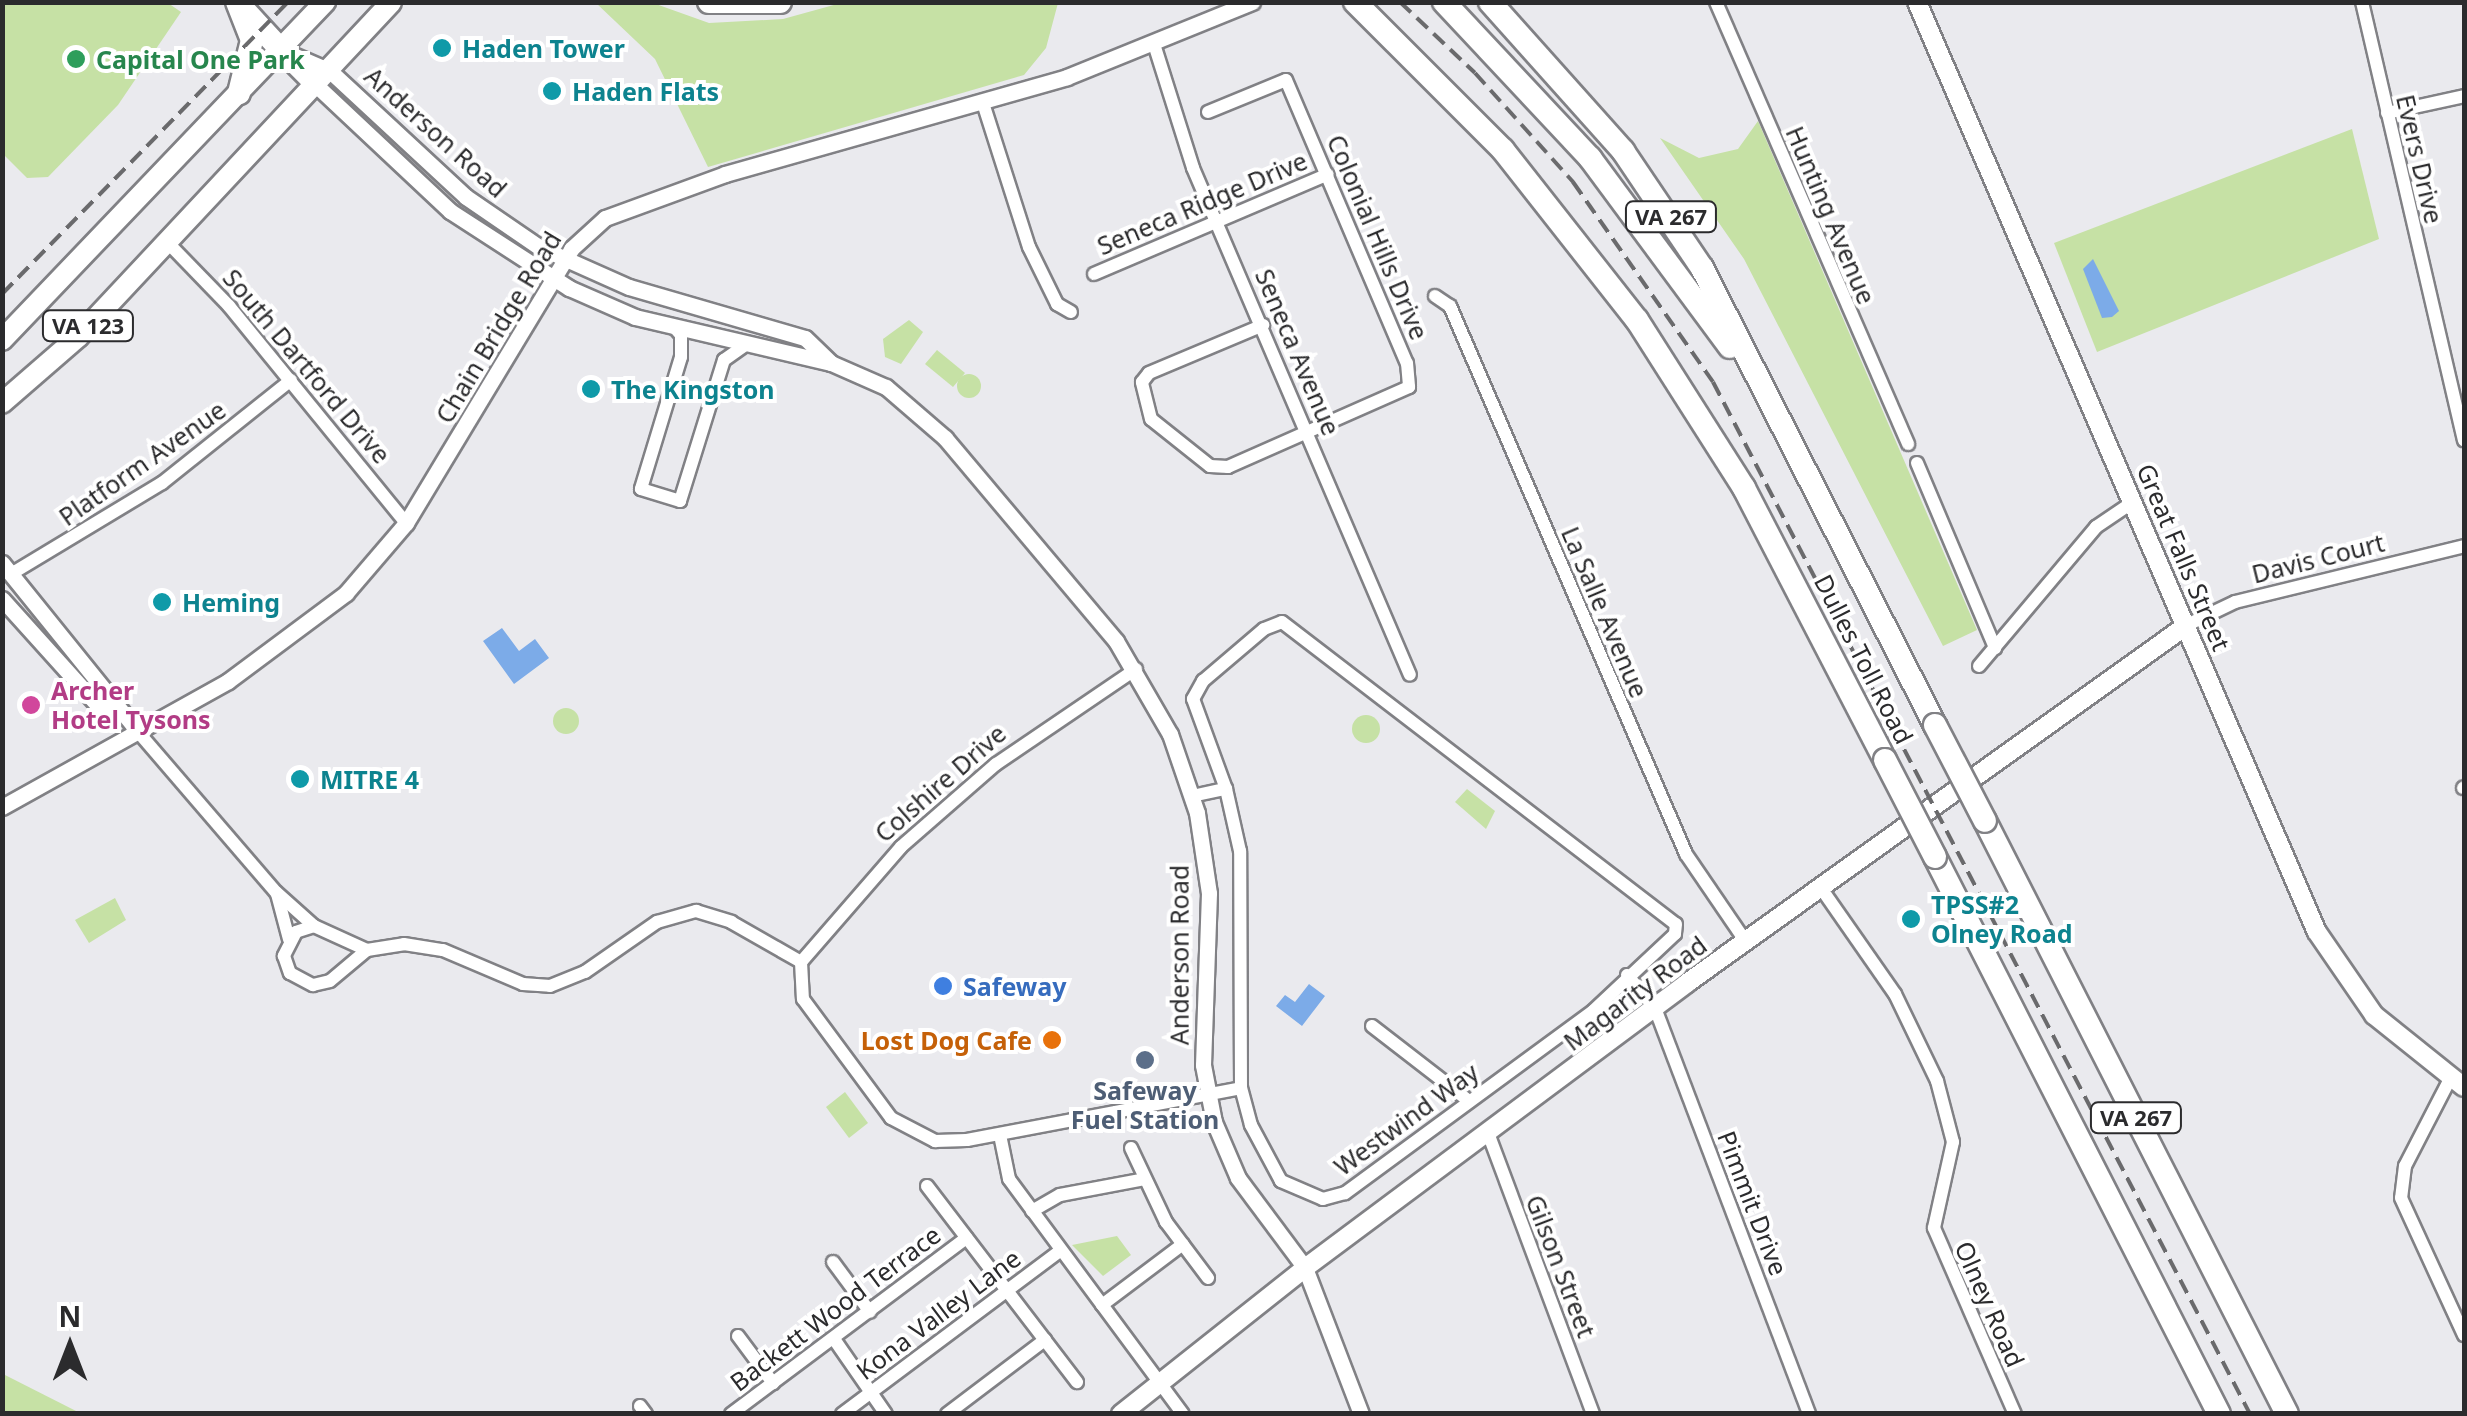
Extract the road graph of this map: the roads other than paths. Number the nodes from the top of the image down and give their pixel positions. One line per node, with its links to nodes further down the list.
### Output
1 (238, 2): 14 (highway); 16 (highway)
2 (326, 2): 14 (main road, VA 123)
3 (391, 2): 15 (main road, VA 123)
4 (709, 2): 5 (highway)
5 (780, 2)
6 (1252, 2): 13 (street, Chain Bridge Road)
7 (1444, 2): 40 (highway)
8 (1490, 2): 40 (highway, Dulles Toll Road / VA 267)
9 (1716, 2): 38 (street, Hunting Avenue)
10 (1918, 2): 41 (main road, Great Falls Street)
11 (2362, 2): 20 (street, Evers Drive)
12 (1355, 3): 105 (highway, Dulles Toll Road / VA 267, bridge)
13 (1154, 44): 18 (street, Chain Bridge Road); 22 (street, Seneca Avenue)
14 (281, 50): 15 (main road); 16 (main road, VA 123)
15 (323, 79): 23 (main road, VA 123); 24 (street, Anderson Road); 26 (street, Anderson Road)
16 (239, 94): 31 (main road, VA 123)
17 (2464, 96): 20 (street)
18 (983, 103): 24 (street, Chain Bridge Road); 28 (street)
19 (1208, 112): 21 (street, Colonial Hills Drive)
20 (2386, 113): 37 (street, Evers Drive)
21 (1328, 174): 22 (street, Seneca Ridge Drive); 36 (street, Colonial Hills Drive)
22 (1216, 221): 25 (street, Seneca Ridge Drive); 29 (street, Seneca Avenue)
23 (168, 243): 34 (street, South Dartford Drive); 35 (main road, VA 123)
24 (563, 260): 26 (street, Chain Bridge Road); 33 (street, Anderson Road)
25 (1094, 274)
26 (552, 278): 30 (street, Anderson Road); 42 (street, Chain Bridge Road)
27 (1434, 296): 61 (street, La Salle Avenue)
28 (1070, 312)
29 (1263, 325): 36 (street, Seneca Avenue); 36 (street, Colonial Hills Drive)
30 (673, 326): 32 (street, Anderson Road); 32 (street)
31 (2, 340)
32 (748, 344): 33 (street, Anderson Road)
33 (831, 364): 49 (street, Anderson Road)
34 (291, 380): 42 (street, South Dartford Drive); 44 (street, Platform Avenue)
35 (2, 403)
36 (1309, 433): 50 (street, Seneca Avenue)
37 (2464, 440)
38 (1908, 444)
39 (1917, 463): 47 (street)
40 (1802, 466): 106 (highway, Dulles Toll Road / VA 267, bridge)
41 (2133, 502): 46 (main road, Great Falls Street); 47 (street)
42 (406, 523): 52 (street, Chain Bridge Road)
43 (2464, 546): 46 (street, Davis Court)
44 (7, 568): 51 (street)
45 (2, 599): 51 (street)
46 (2187, 625): 56 (main road, Magarity Road); 68 (main road, Great Falls Street)
47 (1995, 648): 48 (street)
48 (1979, 666)
49 (1136, 669): 54 (street, Anderson Road); 63 (street, Colshire Drive)
50 (1410, 675)
51 (115, 710): 52 (street)
52 (139, 732): 55 (street, Chain Bridge Road); 57 (street)
53 (1226, 788): 54 (street); 65 (street, Westwind Way); 69 (street, Westwind Way)
54 (1192, 796): 70 (street, Anderson Road)
55 (2, 807)
56 (1821, 888): 61 (main road, Magarity Road); 104 (street, Olney Road)
57 (276, 892): 58 (street); 60 (street)
58 (314, 926): 59 (street); 60 (street)
59 (339, 939): 62 (street); 64 (street)
60 (290, 940): 64 (street)
61 (1746, 942): 66 (main road, Magarity Road)
62 (367, 950): 63 (street); 64 (street)
63 (801, 962): 72 (street)
64 (341, 970)
65 (1627, 975): 66 (street); 71 (street, Westwind Way)
66 (1656, 1008): 73 (main road, Magarity Road); 103 (street, Pimmit Drive)
67 (1372, 1026): 71 (street)
68 (2457, 1083): 87 (street)
69 (1241, 1088): 70 (street); 71 (street, Westwind Way)
70 (1208, 1094): 72 (street); 82 (street, Anderson Road)
71 (1469, 1101)
72 (1000, 1134): 77 (street)
73 (1488, 1134): 82 (main road, Magarity Road); 102 (street, Gilson Street)
74 (1130, 1148): 75 (street)
75 (1145, 1179): 77 (street); 79 (street)
76 (928, 1186): 78 (street)
77 (1032, 1212): 80 (street)
78 (966, 1238): 84 (street); 86 (street, Backett Wood Terrace)
79 (1183, 1244): 83 (street); 85 (street)
80 (1060, 1251): 84 (street, Kona Valley Lane); 85 (street)
81 (833, 1262): 86 (street)
82 (1305, 1268): 92 (main road, Magarity Road); 101 (street, Anderson Road)
83 (1208, 1278)
84 (1006, 1292): 90 (street); 94 (street, Kona Valley Lane)
85 (1102, 1305): 92 (street)
86 (870, 1312): 89 (street, Backett Wood Terrace)
87 (2464, 1335)
88 (738, 1336): 93 (street)
89 (834, 1339): 93 (street, Backett Wood Terrace); 94 (street)
90 (1046, 1340): 91 (street); 95 (street)
91 (1077, 1382)
92 (1164, 1382): 99 (main road, Magarity Road); 100 (street)
93 (772, 1383): 96 (street, Backett Wood Terrace)
94 (871, 1392): 97 (street, Kona Valley Lane); 98 (street)
95 (954, 1412)
96 (731, 1414)
97 (842, 1414)
98 (886, 1414)
99 (1121, 1414)
100 (1183, 1414)
101 (1361, 1414)
102 (1593, 1414)
103 (1809, 1414)
104 (2015, 1414)
105 (2218, 1414)
106 (2287, 1414)

